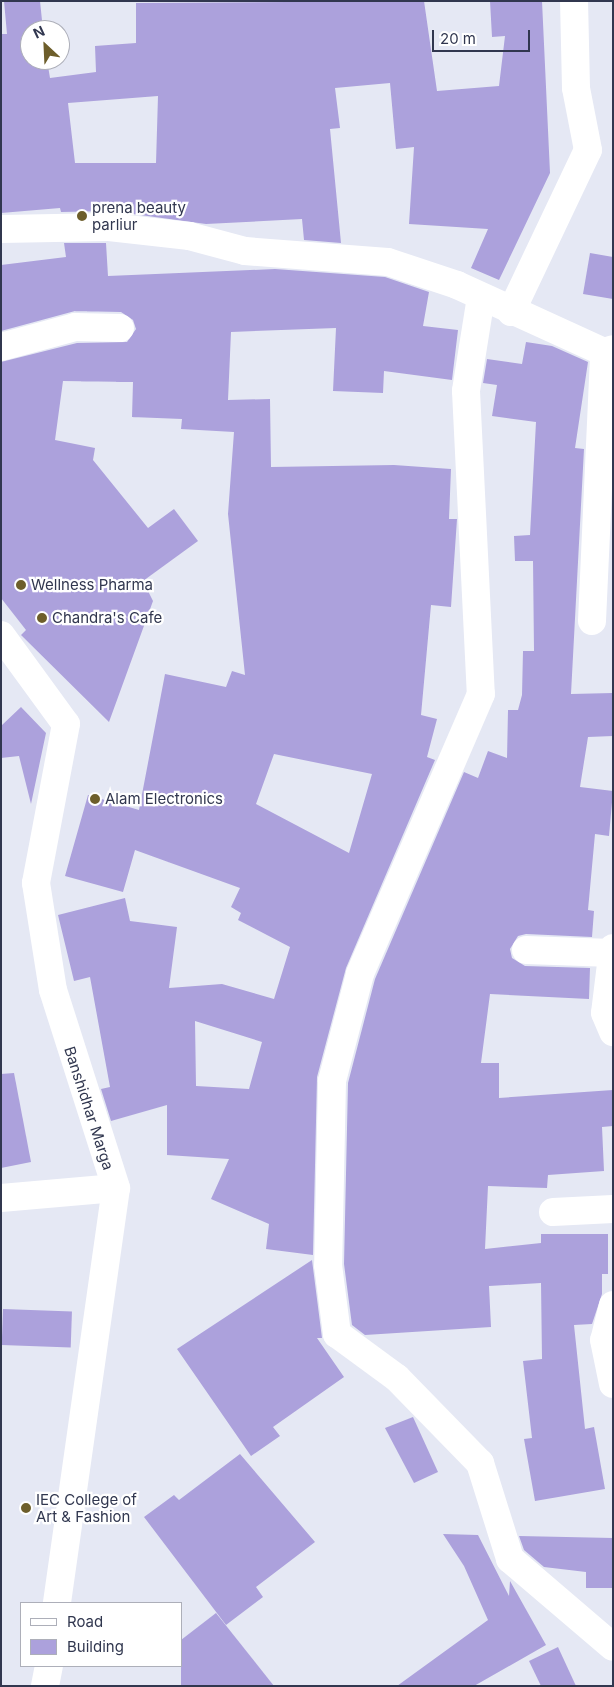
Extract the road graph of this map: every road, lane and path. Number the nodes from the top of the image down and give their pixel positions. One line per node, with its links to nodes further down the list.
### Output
1 (574, 1): 3 (street)
2 (1, 228): 3 (street)
3 (498, 305): 6 (street); 19 (street)
4 (120, 328): 5 (street)
5 (1, 347)
6 (608, 350): 7 (street)
7 (592, 620)
8 (1, 634): 12 (street, Banshidhar Marga)
9 (526, 950): 10 (street)
10 (612, 951): 11 (street)
11 (613, 1032)
12 (116, 1188): 13 (street); 18 (street, Banshidhar Marga)
13 (1, 1198)
14 (613, 1208): 15 (street)
15 (552, 1212)
16 (613, 1305): 17 (street)
17 (613, 1384)
18 (57, 1602)
19 (613, 1648)
20 (49, 1667): 21 (street)
21 (45, 1686)

